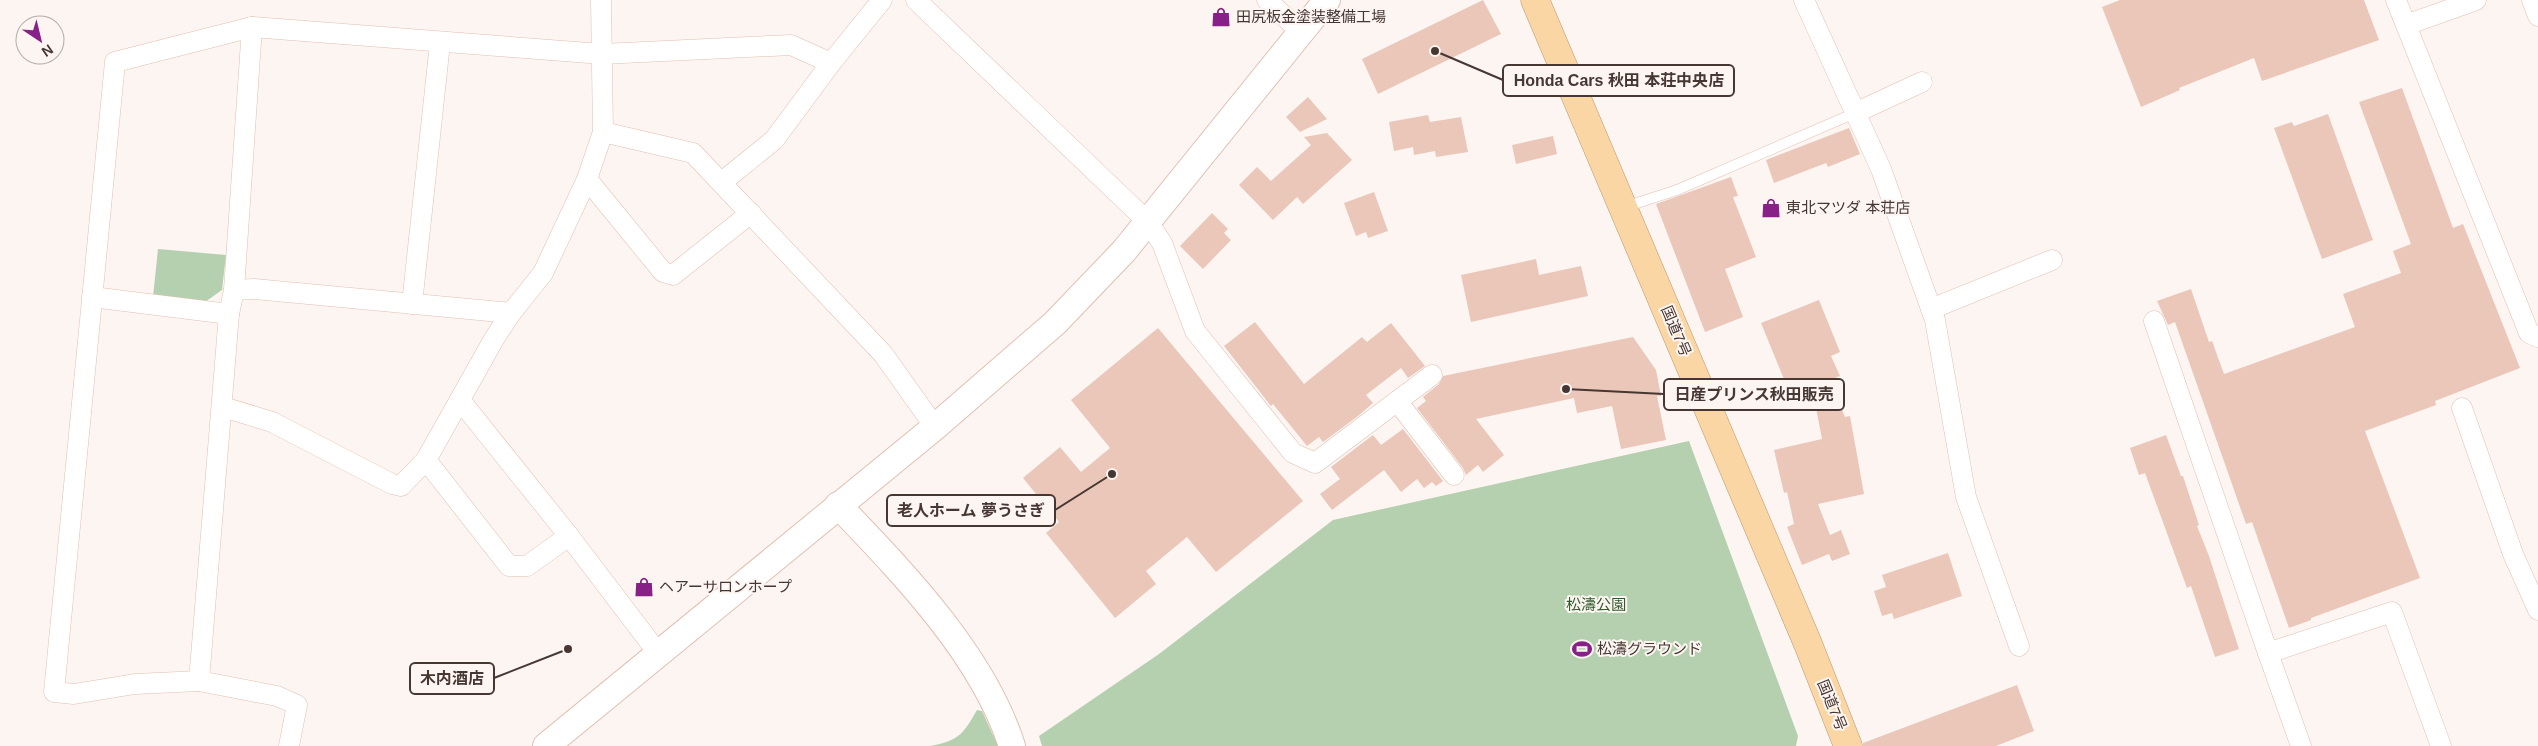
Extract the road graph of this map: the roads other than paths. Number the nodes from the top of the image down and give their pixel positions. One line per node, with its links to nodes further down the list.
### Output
1 (601, 0): 16 (street)
2 (882, 0): 17 (street)
3 (916, 0): 25 (street)
4 (1267, 0): 14 (street)
5 (1327, 0): 14 (street)
6 (1535, 0): 23 (highway, 国道7号)
7 (1804, 0): 19 (street)
8 (2396, 0): 12 (street)
9 (2476, 0): 12 (street)
10 (2532, 0): 11 (street)
11 (2538, 16)
12 (2406, 25): 34 (street)
13 (252, 27): 15 (street); 27 (street); 28 (street)
14 (1301, 32): 25 (street)
15 (440, 43): 16 (street); 29 (street)
16 (602, 54): 17 (street); 20 (street)
17 (831, 62): 22 (street)
18 (1922, 82): 19 (street)
19 (1855, 113): 23 (lane); 30 (street)
20 (603, 132): 21 (street); 22 (street)
21 (587, 179): 24 (street); 31 (street)
22 (722, 182): 24 (street)
23 (1624, 208): 53 (highway, 国道7号)
24 (751, 213): 40 (street)
25 (1148, 222): 37 (street); 40 (street)
26 (2052, 260): 30 (street)
27 (234, 290): 29 (street); 32 (street)
28 (92, 297): 32 (street); 49 (street)
29 (412, 304): 31 (street)
30 (1931, 309): 46 (street)
31 (511, 313): 36 (street)
32 (229, 314): 38 (street)
33 (2154, 321): 48 (street)
34 (2538, 337)
35 (1432, 375): 37 (street)
36 (460, 400): 41 (street); 44 (street)
37 (1397, 401): 42 (street)
38 (223, 407): 41 (street); 49 (street)
39 (2462, 408): 45 (street)
40 (935, 426): 43 (street)
41 (426, 460): 44 (street)
42 (1454, 475)
43 (838, 505): 47 (street); 52 (street)
44 (569, 536): 47 (street)
45 (2538, 610)
46 (2019, 646)
47 (658, 653): 51 (street)
48 (2268, 653): 54 (street); 55 (street)
49 (199, 680): 50 (street)
50 (289, 746)
51 (546, 746)
52 (1012, 746)
53 (1848, 746)
54 (2302, 746)
55 (2441, 746)

